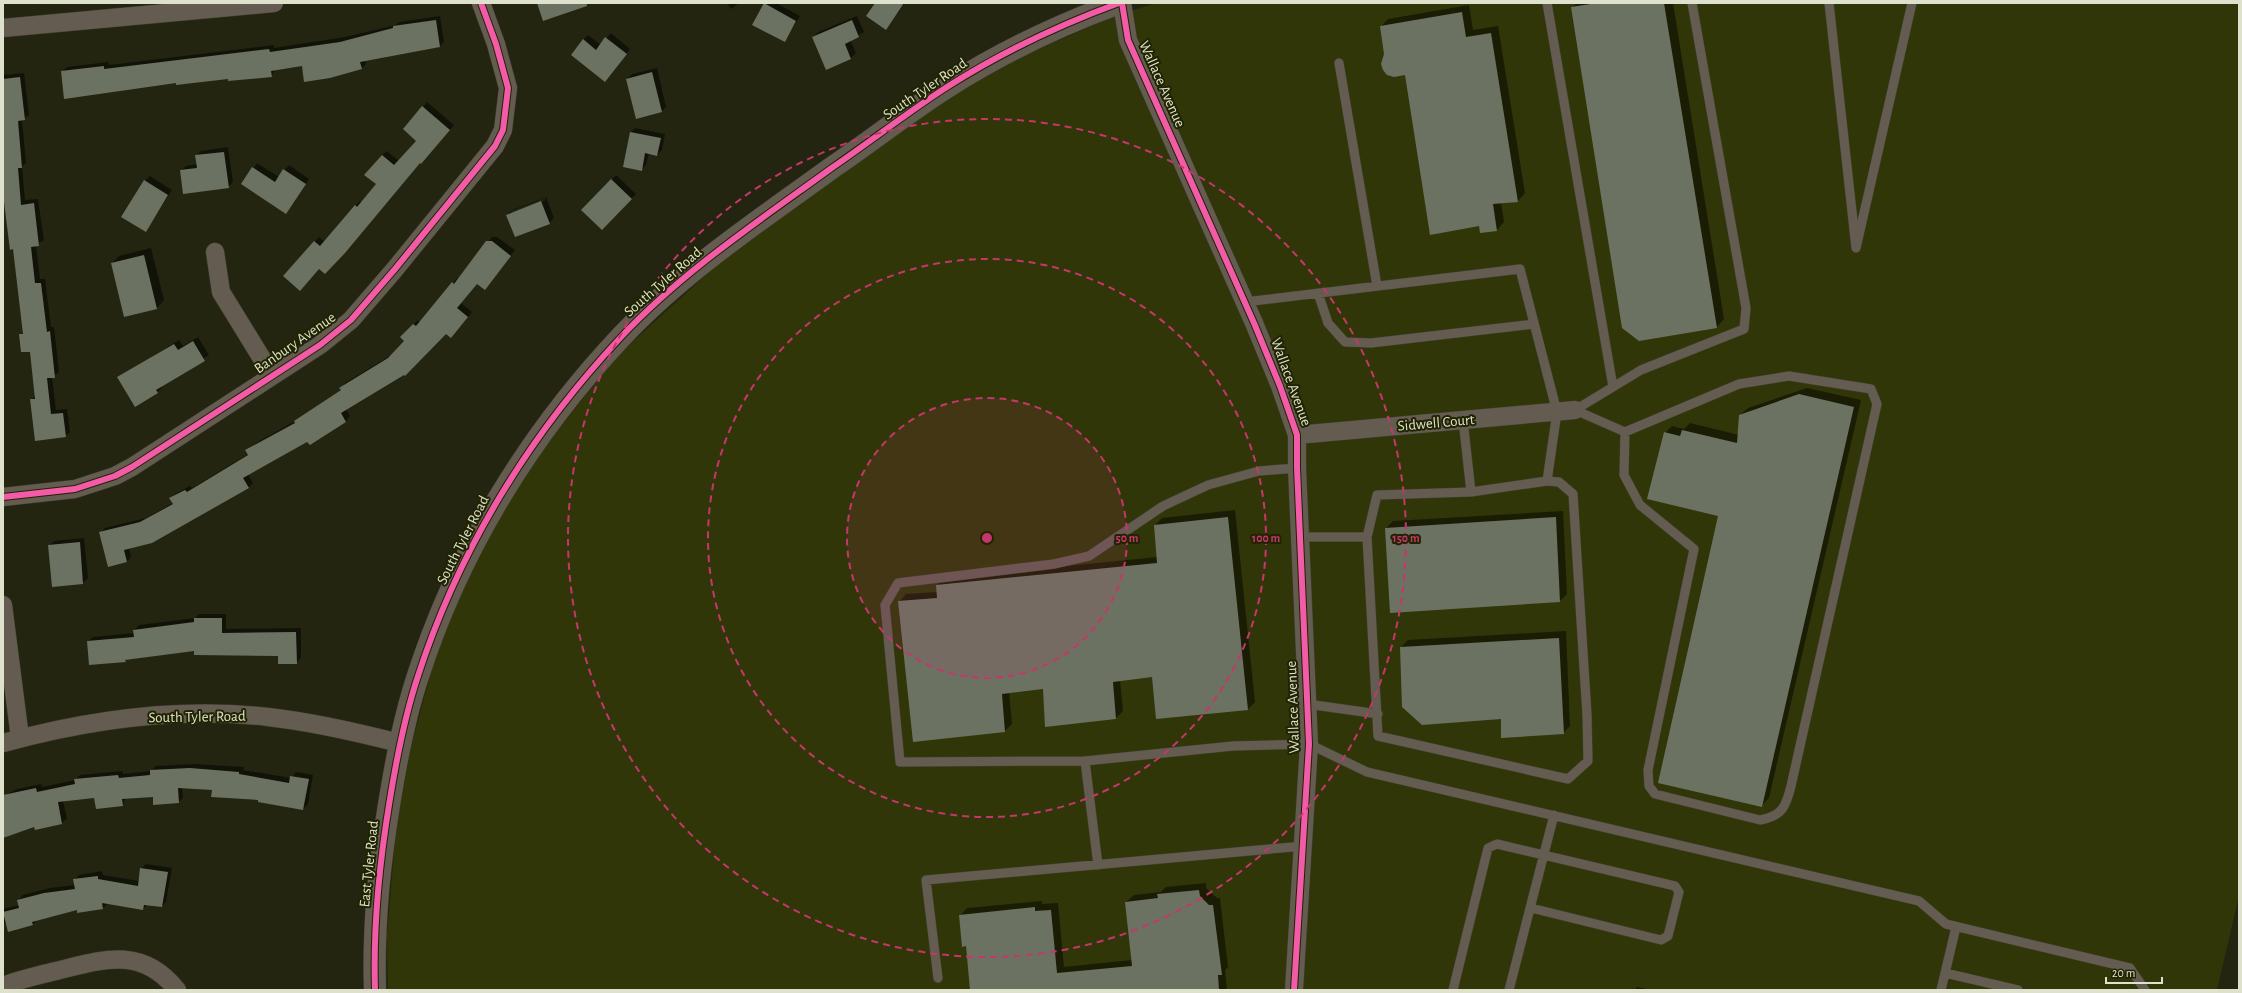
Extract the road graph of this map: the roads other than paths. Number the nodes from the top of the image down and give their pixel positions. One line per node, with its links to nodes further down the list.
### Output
1 (274, 3): 8 (street)
2 (480, 3): 15 (street, Banbury Avenue)
3 (1121, 3): 13 (street, Wallace Avenue); 32 (street, South Tyler Road)
4 (1547, 3): 16 (lane)
5 (1692, 3): 16 (lane)
6 (1829, 3): 7 (lane)
7 (1912, 3)
8 (3, 28)
9 (1339, 63): 11 (lane)
10 (215, 252): 15 (street)
11 (1377, 286): 12 (lane); 14 (lane)
12 (1318, 293): 13 (lane); 14 (lane)
13 (1245, 302): 21 (street, Wallace Avenue)
14 (1534, 324): 18 (lane)
15 (272, 375): 25 (street, Banbury Avenue)
16 (1614, 387): 17 (lane)
17 (1575, 410): 18 (street, Sidwell Court); 20 (lane)
18 (1557, 412): 19 (street, Sidwell Court); 23 (lane)
19 (1463, 420): 21 (street, Sidwell Court); 24 (lane)
20 (1625, 432): 20 (lane)
21 (1297, 436): 22 (street, Wallace Avenue)
22 (1297, 468): 26 (street, Wallace Avenue); 34 (lane)
23 (1547, 481): 24 (lane); 30 (lane)
24 (1471, 492): 27 (lane)
25 (3, 497)
26 (1300, 537): 27 (lane); 29 (street, Wallace Avenue)
27 (1367, 537): 30 (lane)
28 (3, 605): 31 (street)
29 (1307, 704): 30 (lane); 33 (street, Wallace Avenue)
30 (1378, 714)
31 (11, 740): 32 (street, South Tyler Road)
32 (400, 743): 45 (street, East Tyler Road)
33 (1309, 744): 34 (lane); 35 (lane); 36 (street, Wallace Avenue)
34 (1085, 761): 38 (lane)
35 (1554, 815): 37 (lane); 40 (lane)
36 (1304, 846): 38 (lane); 46 (street, Wallace Avenue)
37 (1544, 855): 39 (lane); 39 (lane); 47 (lane)
38 (1098, 865): 42 (lane)
39 (1531, 908): 48 (lane)
40 (1956, 927): 41 (lane); 51 (lane)
41 (1945, 974): 49 (lane); 50 (lane)
42 (938, 978)
43 (3, 986): 44 (street)
44 (177, 990)
45 (375, 990)
46 (1294, 990)
47 (1453, 990)
48 (1509, 990)
49 (1941, 990)
50 (2018, 990)
51 (2145, 990)

